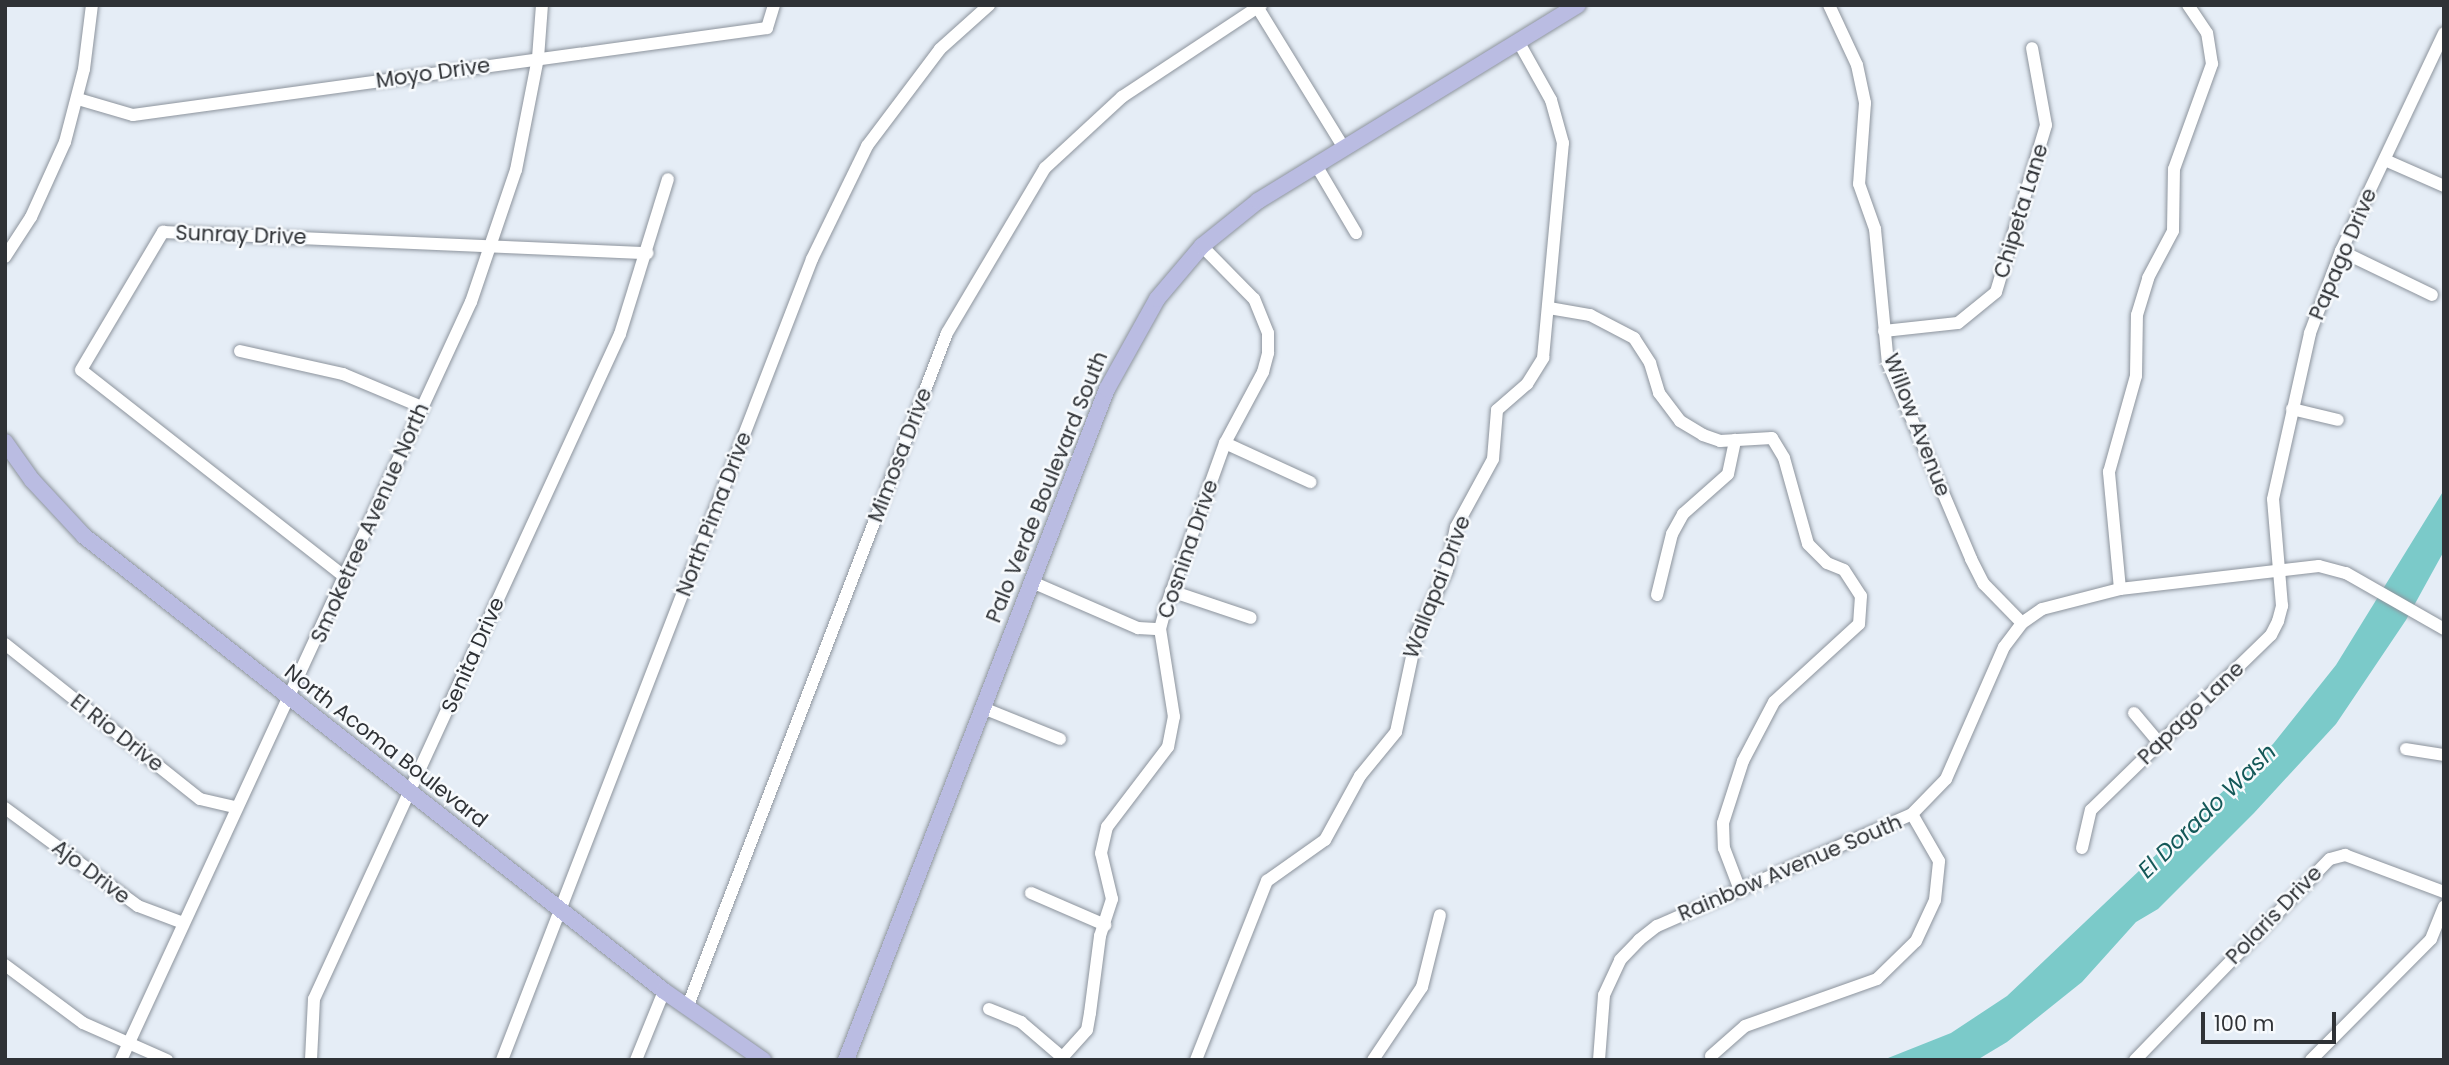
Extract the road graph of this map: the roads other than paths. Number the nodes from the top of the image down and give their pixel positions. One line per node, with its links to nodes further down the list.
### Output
1 (92, 5): 13 (street)
2 (542, 5): 12 (street, Smoketree Avenue North)
3 (774, 5): 12 (street, Moyo Drive)
4 (989, 5): 63 (street, North Pima Drive)
5 (1578, 5): 10 (main road, Palo Verde Boulevard South)
6 (1829, 5): 27 (street, Willow Avenue)
7 (2188, 5): 39 (street)
8 (1258, 6): 14 (street); 69 (street, Mimosa Drive)
9 (2444, 33): 15 (street, Papago Drive)
10 (1518, 41): 14 (main road, Palo Verde Boulevard South); 26 (street, Wallapai Drive)
11 (2032, 48): 27 (street, Chipeta Lane)
12 (538, 58): 13 (street, Moyo Drive); 20 (street, Smoketree Avenue North)
13 (78, 99): 24 (street)
14 (1343, 148): 16 (main road, Palo Verde Boulevard South)
15 (2385, 160): 18 (street); 22 (street, Papago Drive)
16 (1316, 165): 19 (street); 21 (main road, Palo Verde Boulevard South)
17 (668, 179): 23 (street, Senita Drive)
18 (2444, 186)
19 (1356, 233)
20 (493, 245): 23 (street, Sunray Drive); 29 (street, Smoketree Avenue North); 37 (street, Sunray Drive)
21 (1202, 246): 34 (street, Cosnina Drive); 38 (main road, Palo Verde Boulevard South)
22 (2341, 251): 25 (street); 30 (street, Papago Drive)
23 (648, 253): 54 (street, Senita Drive)
24 (5, 257)
25 (2432, 295)
26 (1549, 308): 32 (street); 81 (street, Wallapai Drive)
27 (1884, 331): 43 (street, Willow Avenue)
28 (240, 351): 29 (street)
29 (422, 407): 37 (street, Smoketree Avenue North)
30 (2291, 409): 31 (street); 36 (street, Papago Drive)
31 (2338, 420)
32 (1735, 440): 41 (street); 59 (street)
33 (5, 442): 47 (main road, North Acoma Boulevard)
34 (1225, 443): 35 (street); 40 (street, Cosnina Drive)
35 (1310, 482)
36 (2277, 571): 39 (street, Rainbow Avenue South); 45 (street, Rainbow Avenue South); 51 (street, Papago Lane)
37 (345, 577): 47 (street, Smoketree Avenue North)
38 (1032, 582): 44 (street); 48 (main road, Palo Verde Boulevard South)
39 (2120, 589): 43 (street, Rainbow Avenue South)
40 (1171, 591): 42 (street); 44 (street, Cosnina Drive)
41 (1657, 595)
42 (1251, 618)
43 (2022, 623): 57 (street, Rainbow Avenue South)
44 (1160, 629): 66 (street, Cosnina Drive)
45 (2444, 629)
46 (5, 644): 55 (street, El Rio Drive)
47 (291, 698): 54 (main road, North Acoma Boulevard); 55 (street, Smoketree Avenue North)
48 (983, 708): 50 (street); 80 (main road, Palo Verde Boulevard South)
49 (2134, 713): 51 (street)
50 (1060, 739)
51 (2159, 743): 58 (street, Papago Lane)
52 (2406, 749): 53 (street)
53 (2444, 755)
54 (411, 793): 63 (main road, North Acoma Boulevard); 76 (street, Senita Drive)
55 (236, 807): 65 (street, Smoketree Avenue North)
56 (5, 808): 65 (street, Ajo Drive)
57 (1912, 814): 59 (street, Rainbow Avenue South); 72 (street)
58 (2081, 848)
59 (1740, 890): 83 (street, Rainbow Avenue South)
60 (2444, 892): 84 (street, Polaris Drive)
61 (1031, 893): 66 (street)
62 (2444, 906): 85 (street)
63 (561, 910): 68 (main road, North Acoma Boulevard); 77 (street, North Pima Drive)
64 (1440, 915): 82 (street)
65 (183, 923): 71 (street, Smoketree Avenue North)
66 (1105, 925): 73 (street, Cosnina Drive)
67 (5, 965): 71 (street)
68 (664, 991): 69 (main road, North Acoma Boulevard); 78 (street)
69 (687, 1008): 79 (main road, North Acoma Boulevard)
70 (989, 1009): 73 (street)
71 (130, 1043): 74 (street, Smoketree Avenue North); 75 (street)
72 (1711, 1056)
73 (1061, 1058)
74 (121, 1060)
75 (167, 1060)
76 (311, 1060)
77 (502, 1060)
78 (636, 1060)
79 (762, 1060)
80 (846, 1060)
81 (1196, 1060)
82 (1373, 1060)
83 (1599, 1060)
84 (2135, 1060)
85 (2311, 1060)

